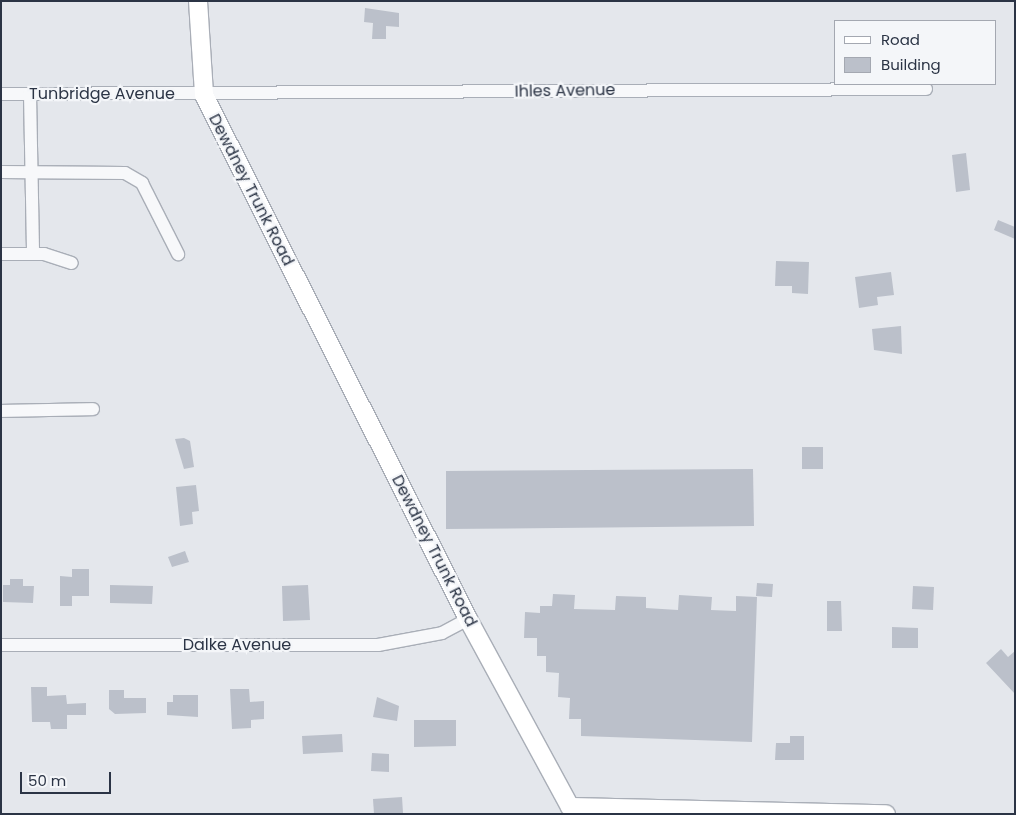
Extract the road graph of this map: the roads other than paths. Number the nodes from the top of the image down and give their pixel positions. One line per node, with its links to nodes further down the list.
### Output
1 (198, 1): 5 (main road, Dewdney Trunk Road)
2 (926, 89): 5 (street, Ihles Avenue)
3 (1, 94): 4 (street, Tunbridge Avenue)
4 (30, 94): 5 (street, Tunbridge Avenue); 7 (street)
5 (204, 95): 14 (main road, Dewdney Trunk Road)
6 (1, 172): 7 (street)
7 (31, 172): 9 (street); 10 (street)
8 (1, 254): 9 (street)
9 (33, 254): 11 (street)
10 (178, 254)
11 (72, 263)
12 (93, 410): 13 (street)
13 (1, 411)
14 (468, 619): 15 (street, Dalke Avenue); 16 (main road, Dewdney Trunk Road)
15 (1, 645)
16 (842, 813): 17 (main road, Dewdney Trunk Road)
17 (886, 814)

